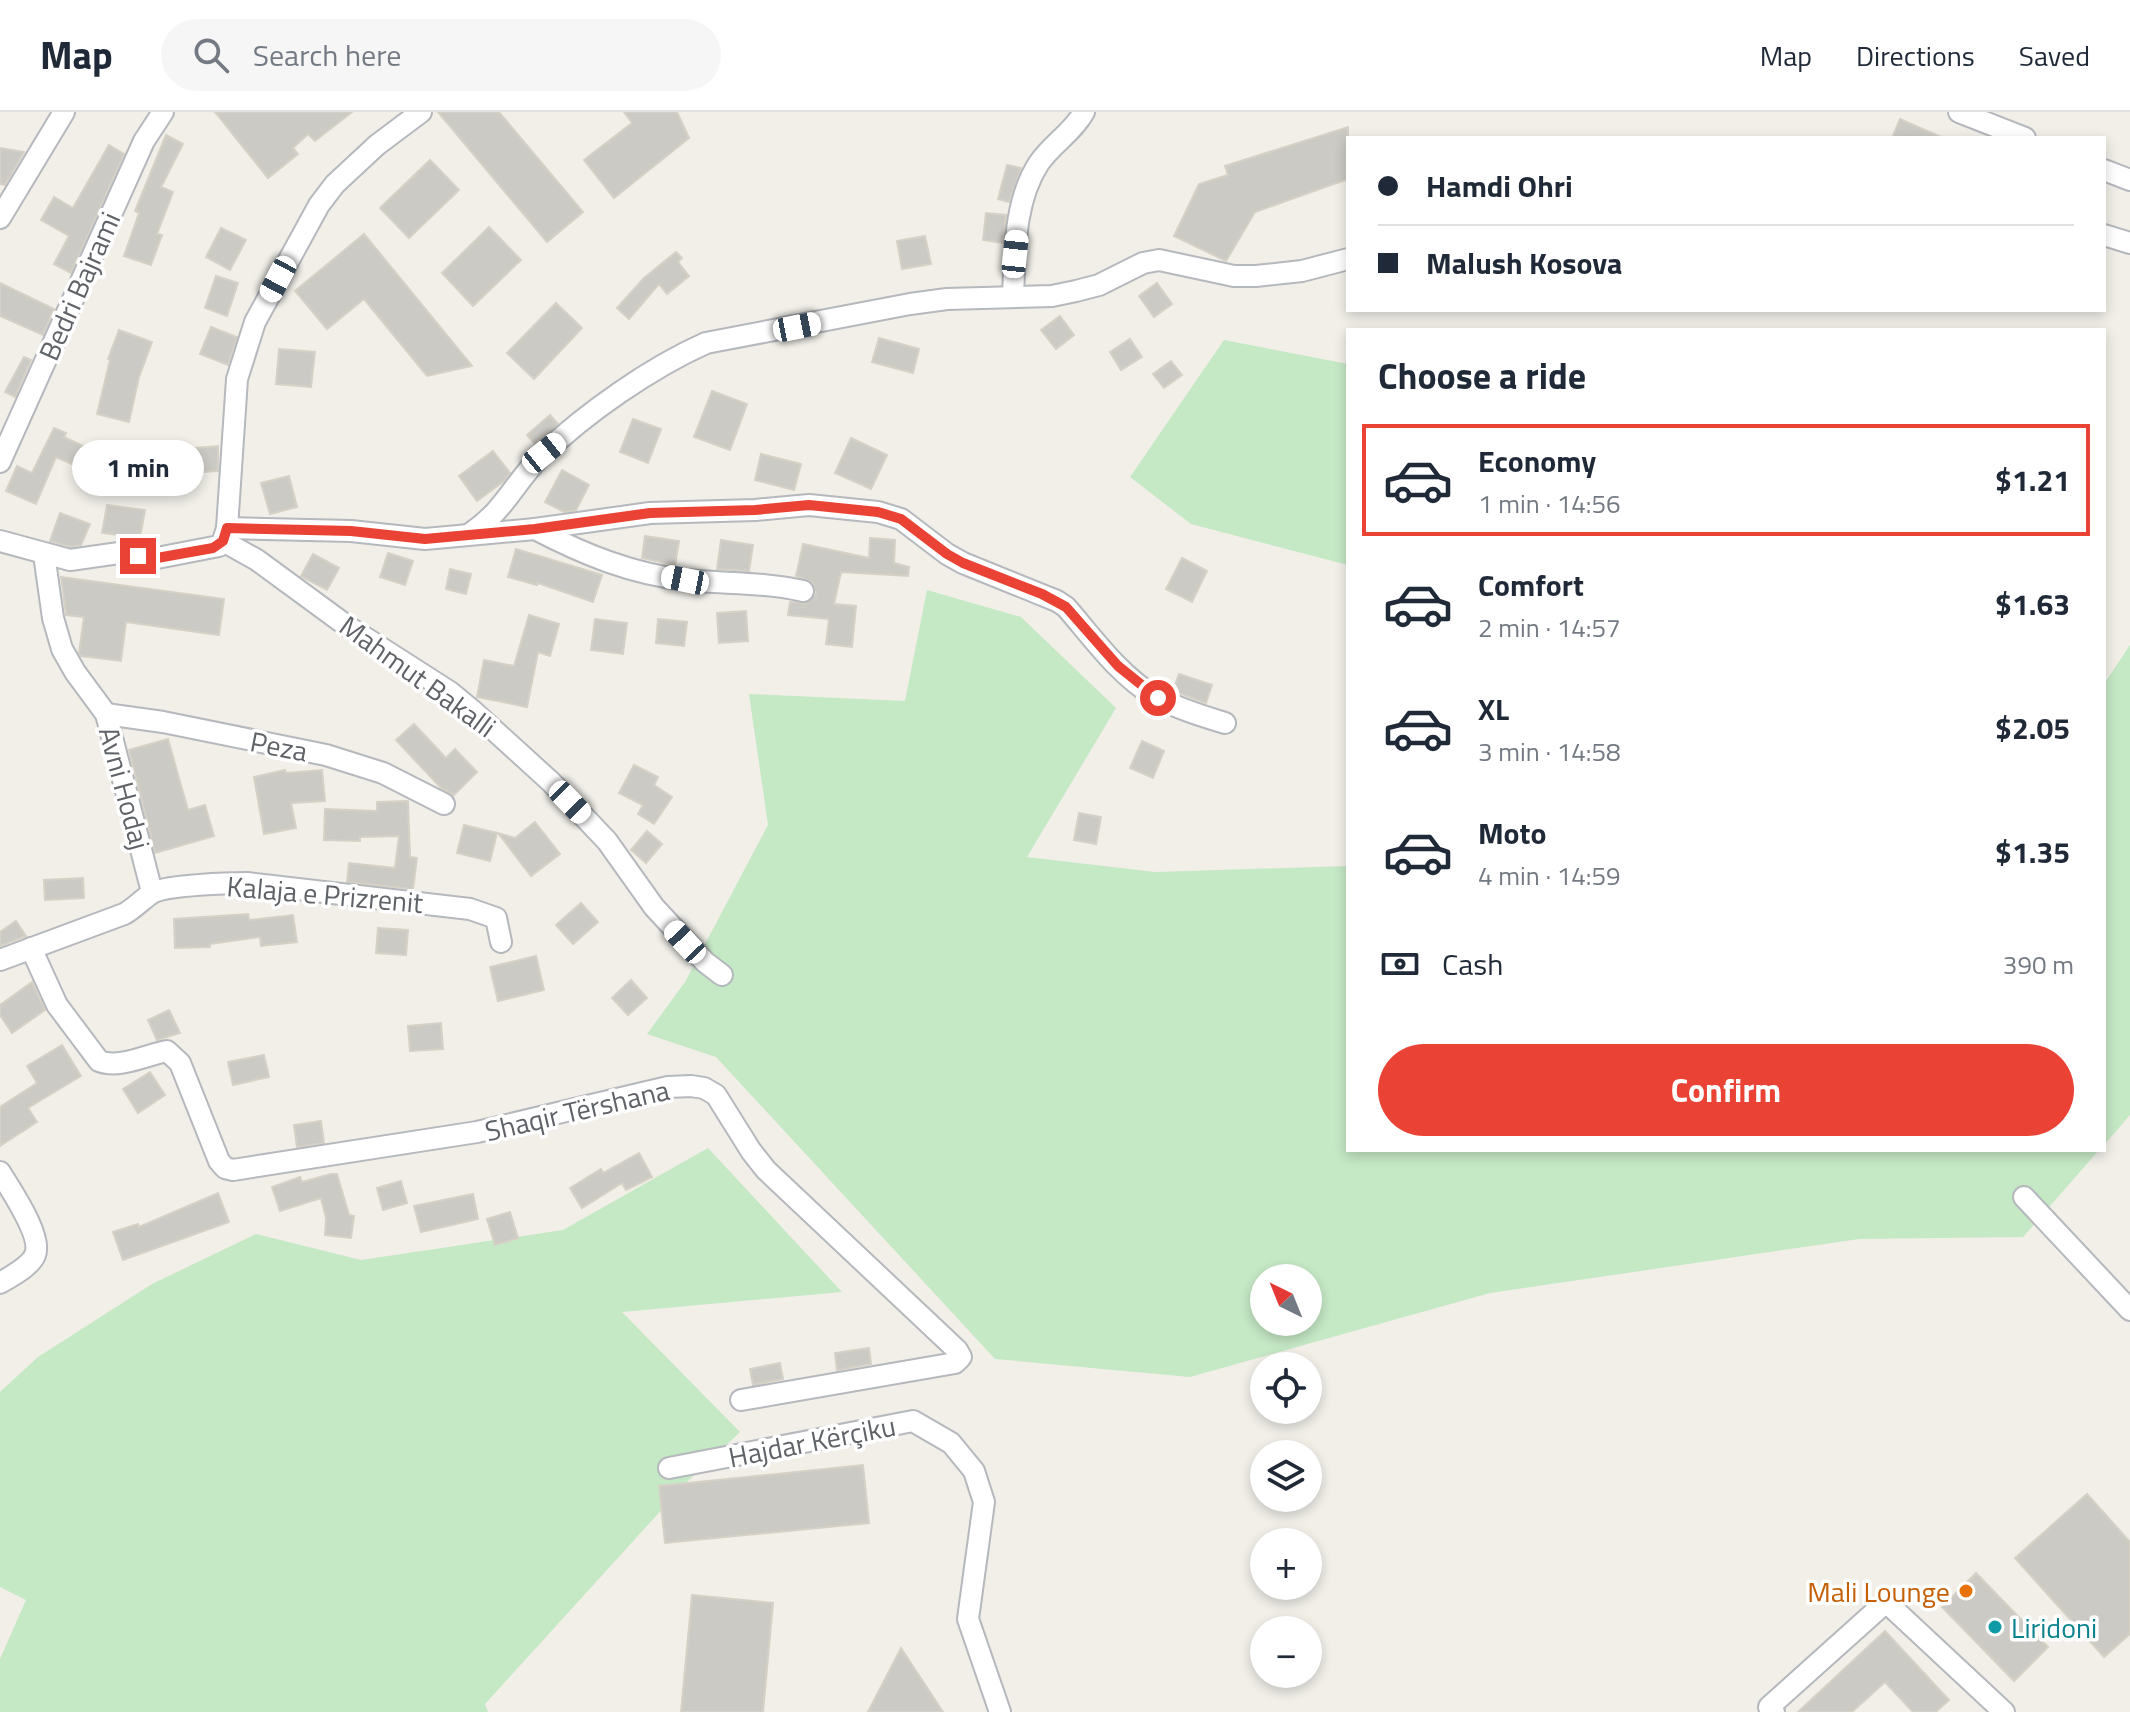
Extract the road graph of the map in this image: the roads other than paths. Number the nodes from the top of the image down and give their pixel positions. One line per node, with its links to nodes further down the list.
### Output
1 (64, 112): 9 (street)
2 (163, 112): 14 (street, Bedri Bajrami)
3 (421, 112): 17 (street)
4 (1084, 112): 13 (street)
5 (1959, 112): 6 (street)
6 (2020, 136)
7 (2106, 171): 8 (street)
8 (2130, 180)
9 (0, 218)
10 (2106, 236): 11 (street)
11 (2130, 243)
12 (1346, 260): 13 (street)
13 (1013, 296): 16 (street)
14 (0, 462)
15 (535, 529): 16 (street); 20 (street); 22 (street)
16 (471, 533): 17 (street)
17 (225, 534): 19 (street); 28 (street, Mahmut Bakalli)
18 (0, 541): 19 (street)
19 (44, 554): 21 (street, Avni Hodaj)
20 (803, 591)
21 (106, 714): 23 (street, Peza); 24 (street, Avni Hodaj)
22 (1225, 723)
23 (444, 804)
24 (152, 892): 25 (street, Kalaja e Prizrenit); 26 (street, Kalaja e Prizrenit)
25 (501, 942)
26 (31, 948): 27 (street, Kalaja e Prizrenit); 33 (street, Shaqir Tërshana)
27 (0, 960)
28 (722, 975)
29 (0, 1172): 31 (street)
30 (2024, 1197): 32 (street)
31 (0, 1283)
32 (2130, 1310)
33 (741, 1400)
34 (669, 1468): 35 (street, Hajdar Kërçiku)
35 (1000, 1712)
36 (1774, 1712): 37 (street)
37 (2004, 1712)

